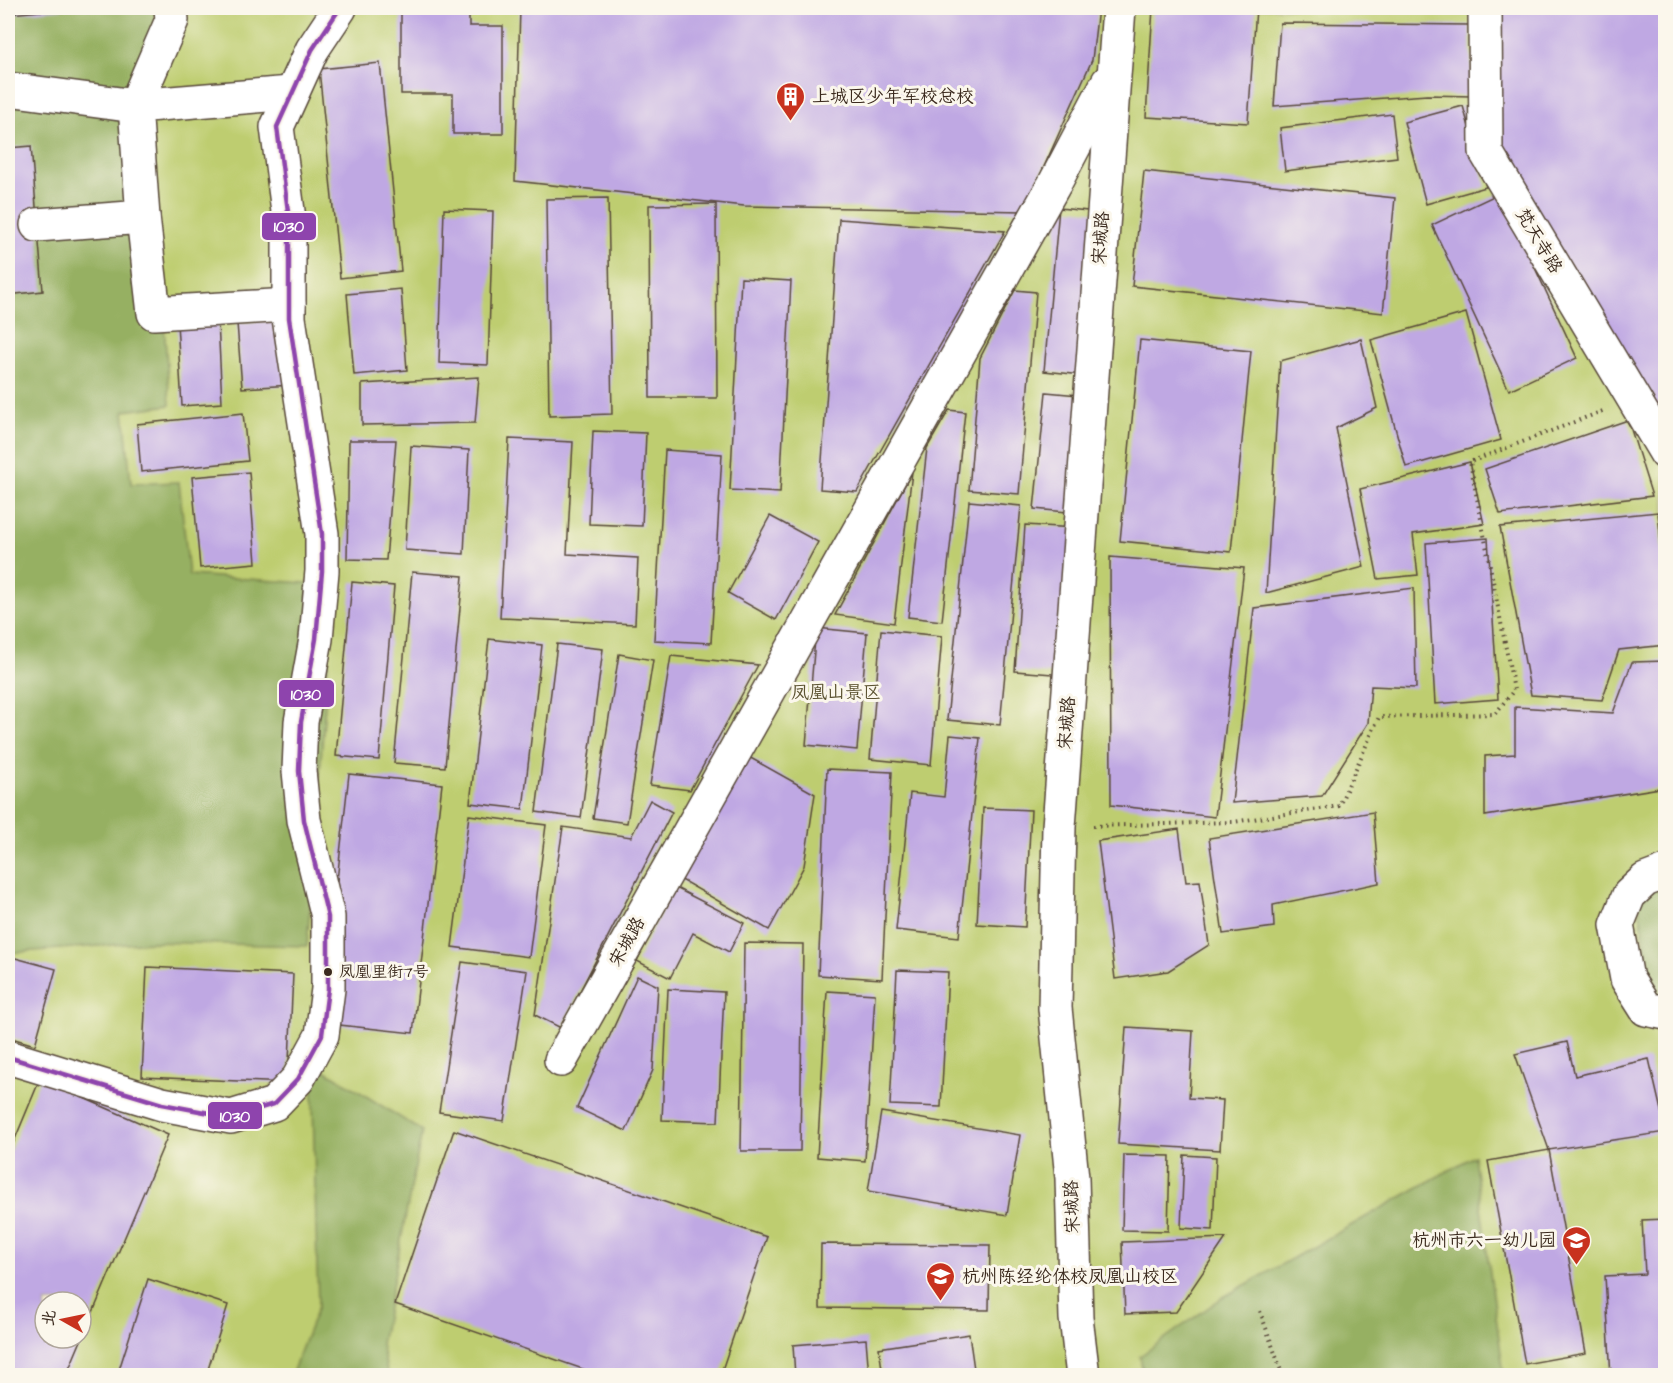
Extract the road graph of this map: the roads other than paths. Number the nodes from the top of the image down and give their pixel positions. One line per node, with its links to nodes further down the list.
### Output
1 (171, 8): 8 (street)
2 (340, 8): 7 (street)
3 (1119, 8): 5 (street, 宋城路)
4 (1485, 8): 12 (street, 梵天寺路)
5 (1114, 70): 16 (street, 宋城路); 17 (street, 宋城路)
6 (8, 89): 8 (street)
7 (291, 93): 8 (street); 11 (street)
8 (135, 106): 9 (street)
9 (143, 217): 10 (street); 11 (street)
10 (37, 225)
11 (289, 305): 15 (street)
12 (1665, 453)
13 (1665, 872): 14 (street)
14 (1665, 1013)
15 (8, 1057)
16 (561, 1060)
17 (1083, 1376)

